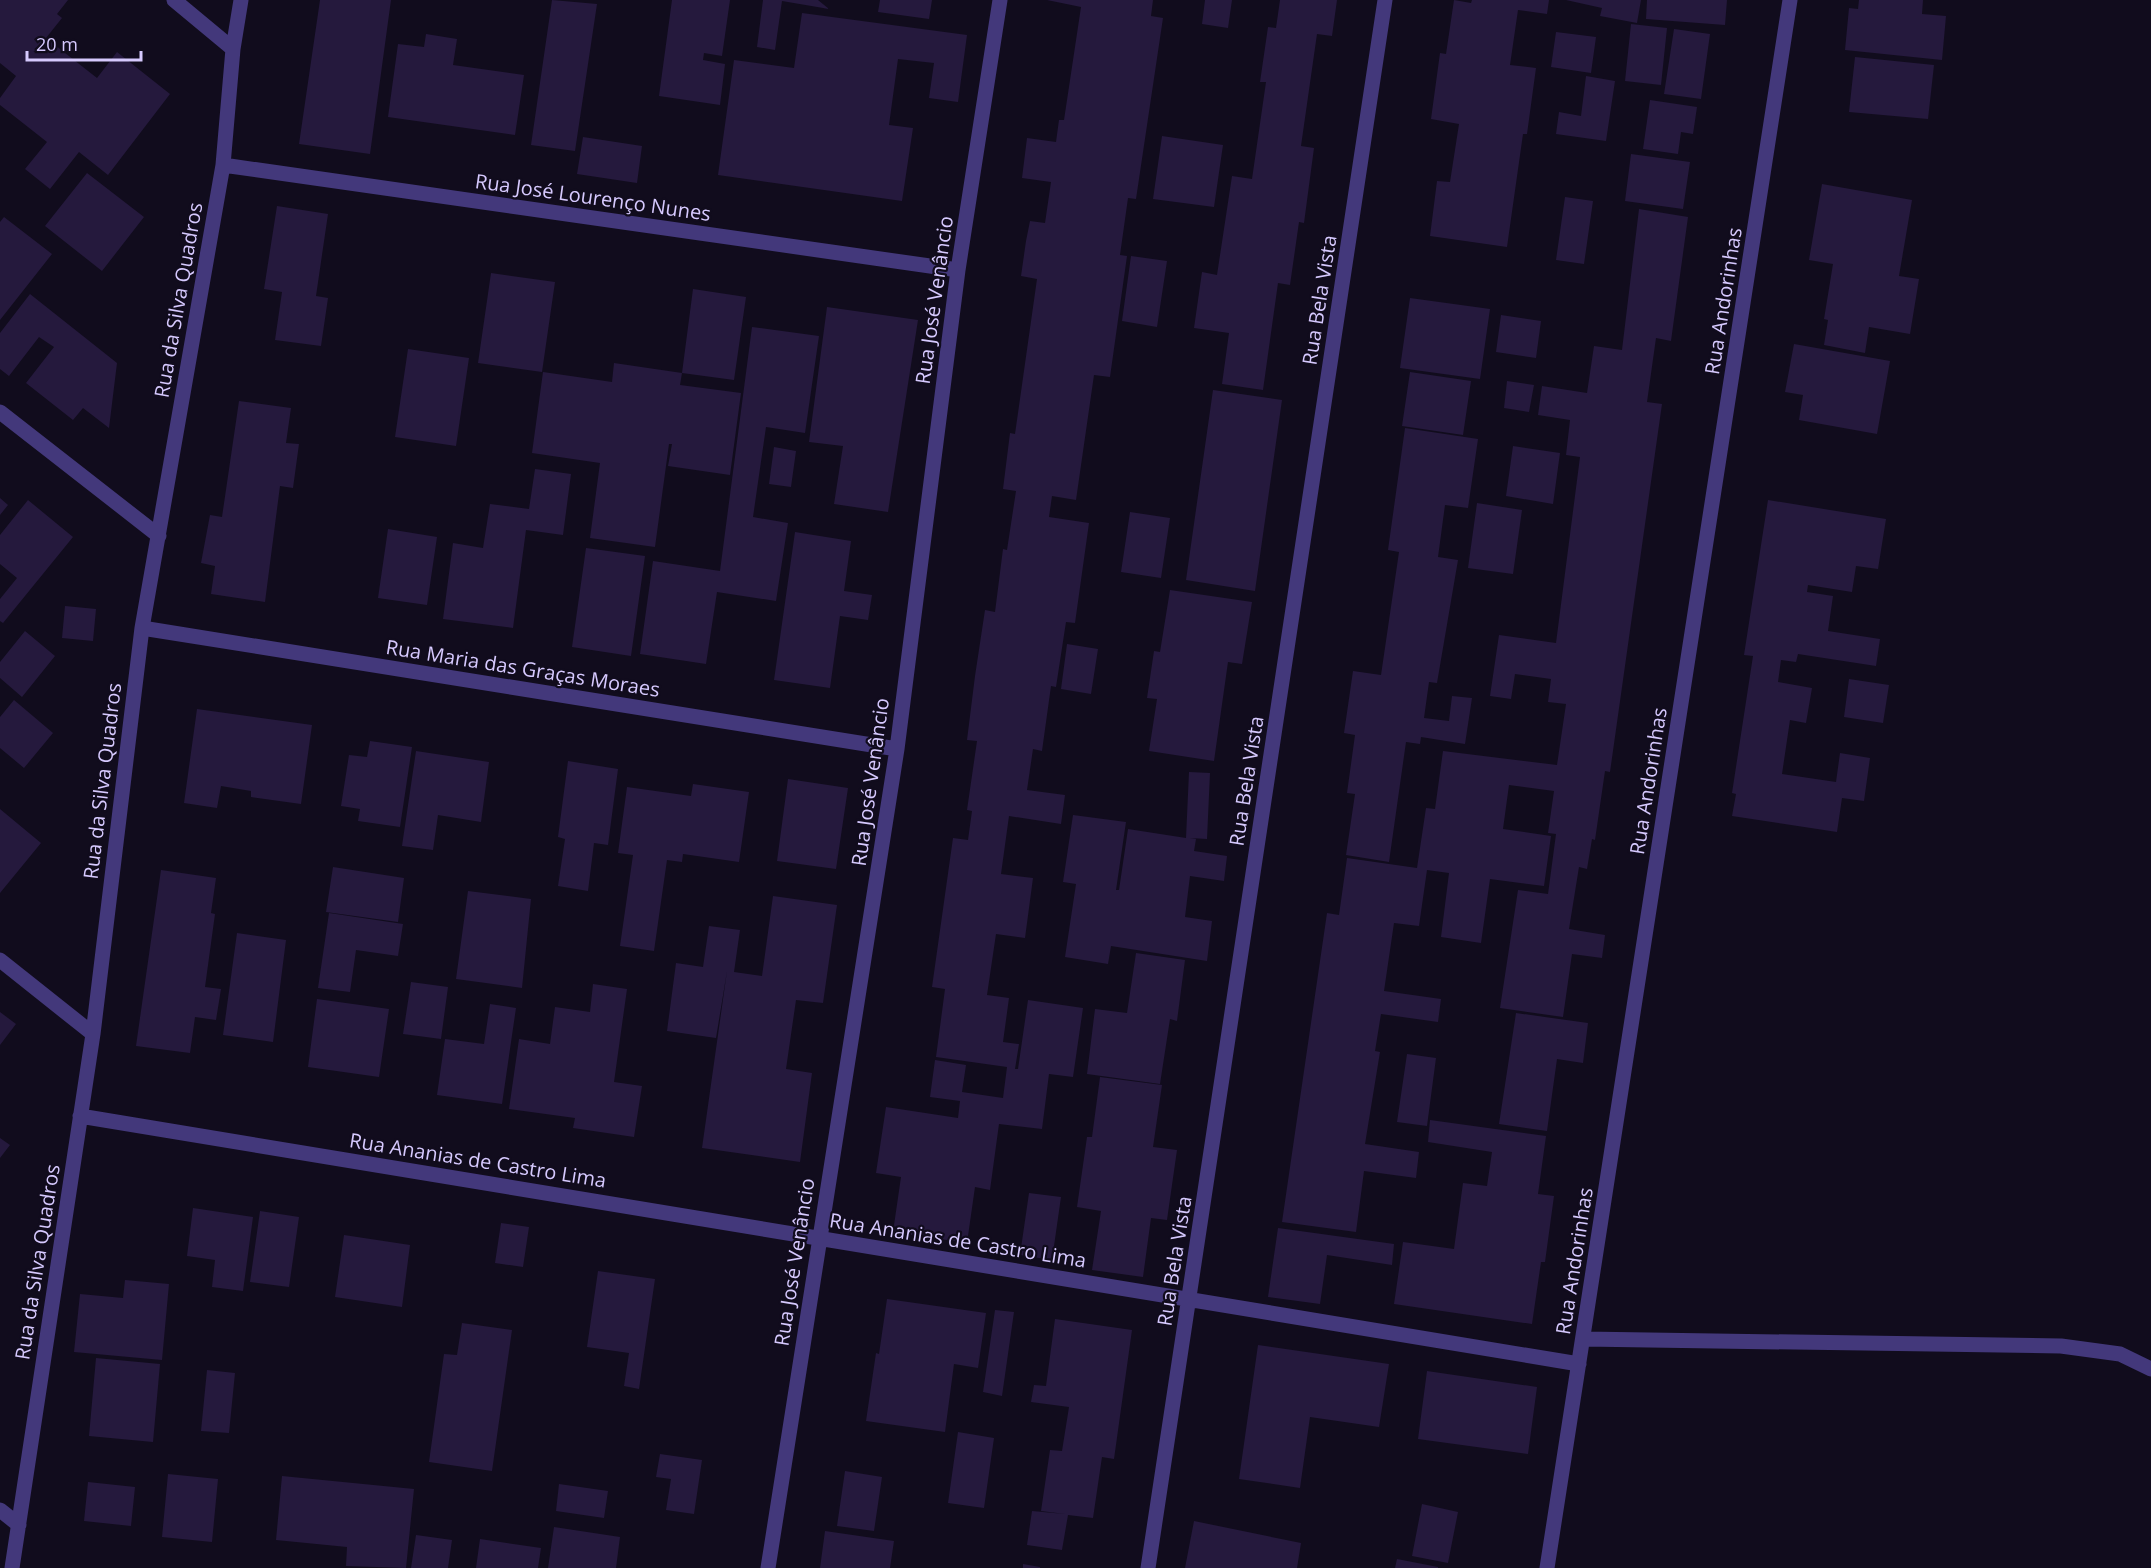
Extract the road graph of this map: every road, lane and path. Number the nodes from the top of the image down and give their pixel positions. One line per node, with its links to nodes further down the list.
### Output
1 (174, 0): 6 (street)
2 (241, 0): 6 (street, Rua da Silva Quadros)
3 (1000, 0): 8 (street, Rua José Venâncio)
4 (1385, 0): 17 (street, Rua Bela Vista)
5 (1790, 0): 18 (street, Rua Andorinhas)
6 (233, 49): 7 (street, Rua da Silva Quadros)
7 (223, 165): 8 (street, Rua José Lourenço Nunes); 10 (street, Rua da Silva Quadros)
8 (958, 270): 12 (street, Rua José Venâncio)
9 (0, 412): 10 (street)
10 (159, 536): 11 (street, Rua da Silva Quadros)
11 (142, 628): 12 (street, Rua Maria das Graças Moraes); 14 (street, Rua da Silva Quadros)
12 (897, 749): 16 (street, Rua José Venâncio)
13 (0, 960): 14 (street)
14 (93, 1034): 15 (street, Rua da Silva Quadros)
15 (80, 1116): 16 (street, Rua Ananias de Castro Lima); 22 (street, Rua da Silva Quadros)
16 (819, 1239): 17 (street, Rua Ananias de Castro Lima); 24 (street, Rua José Venâncio)
17 (1189, 1300): 19 (street, Rua Ananias de Castro Lima); 25 (street, Rua Bela Vista)
18 (1584, 1340): 19 (street, Rua Andorinhas); 20 (street)
19 (1579, 1364): 26 (street, Rua Andorinhas)
20 (2151, 1369)
21 (0, 1510): 22 (street)
22 (19, 1525): 23 (street, Rua da Silva Quadros)
23 (12, 1568)
24 (768, 1568)
25 (1148, 1568)
26 (1547, 1568)

